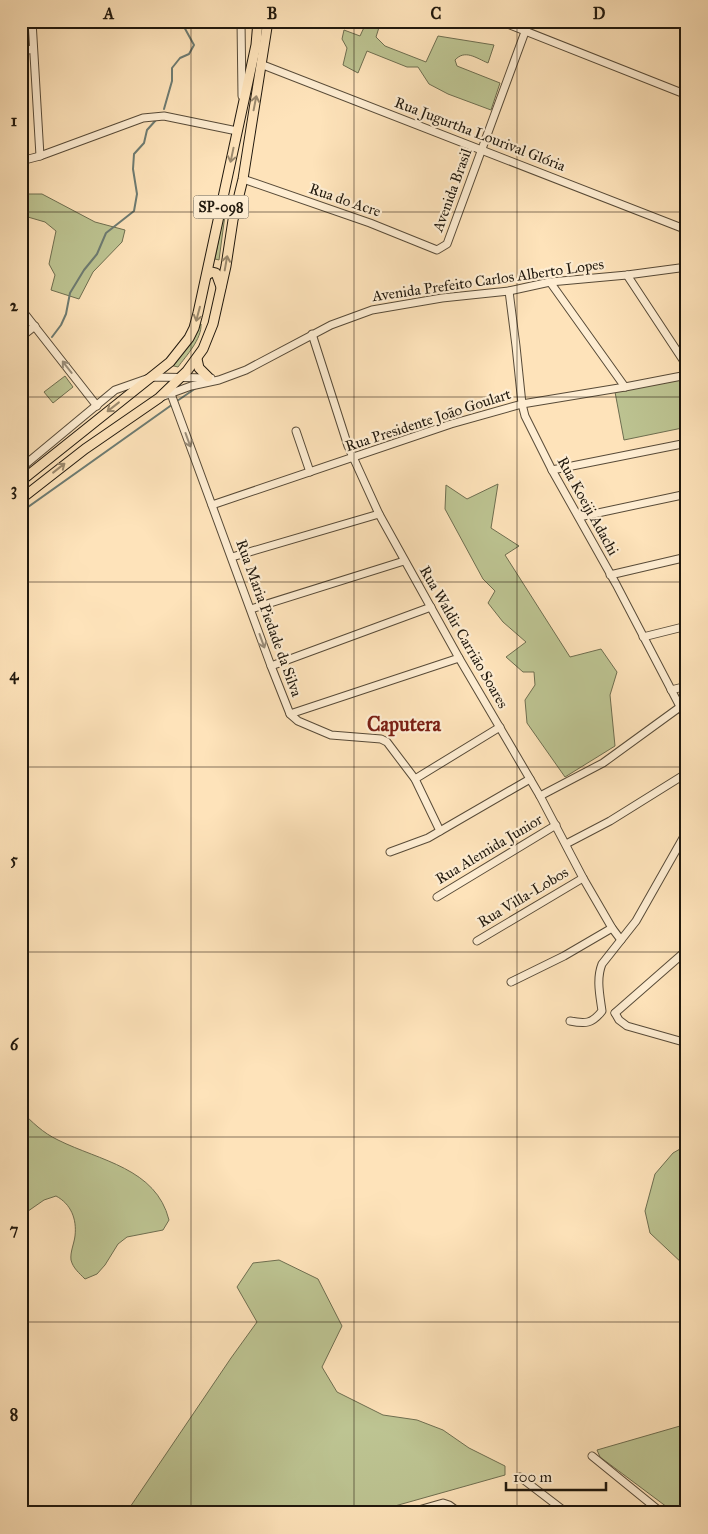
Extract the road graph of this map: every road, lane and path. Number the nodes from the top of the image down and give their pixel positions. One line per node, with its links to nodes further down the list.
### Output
1 (32, 21): 8 (street)
2 (241, 21): 12 (street)
3 (258, 21): 12 (main road, SP-098)
4 (268, 21): 10 (main road, SP-098)
5 (500, 21): 7 (street)
6 (529, 21): 7 (street, Avenida Brasil)
7 (526, 33): 11 (street); 14 (street, Avenida Brasil)
8 (32, 49): 9 (street); 15 (street)
9 (21, 52)
10 (263, 65): 14 (street, Rua Jugurtha Lourival Glória); 17 (main road, SP-098, one-way to 10)
11 (687, 95)
12 (243, 102): 13 (main road, SP-098)
13 (237, 131): 15 (street); 21 (main road, SP-098, one-way to 21)
14 (482, 150): 18 (street, Rua Jugurtha Lourival Glória); 19 (street, Avenida Brasil)
15 (40, 156): 16 (street)
16 (21, 161)
17 (243, 179): 19 (street, Rua do Acre); 24 (main road, SP-098, one-way to 17)
18 (687, 230)
19 (437, 250)
20 (687, 267): 22 (street, Avenida Prefeito Carlos Alberto Lopes)
21 (207, 275): 24 (main road); 33 (main road, SP-098, one-way to 33)
22 (627, 275): 23 (street, Avenida Prefeito Carlos Alberto Lopes); 31 (street)
23 (550, 282): 25 (street, Avenida Prefeito Carlos Alberto Lopes); 37 (street)
24 (221, 287): 30 (main road, SP-098)
25 (509, 291): 28 (street, Avenida Prefeito Carlos Alberto Lopes); 40 (street, Rua Koeiji Adachi)
26 (21, 309): 27 (street)
27 (35, 326): 29 (street); 41 (street, one-way to 27)
28 (312, 334): 36 (street, Avenida Prefeito Carlos Alberto Lopes); 44 (street, Rua Waldir Carrião Soares)
29 (21, 337)
30 (197, 359): 34 (main road); 35 (main road, SP-098)
31 (687, 366)
32 (687, 375): 37 (street, Rua Presidente João Goulart)
33 (152, 377): 35 (street); 41 (street); 48 (main road, SP-098, one-way to 48)
34 (208, 377): 35 (street); 36 (street)
35 (180, 378): 39 (main road, SP-098)
36 (219, 380): 38 (street, Avenida Prefeito Carlos Alberto Lopes)
37 (625, 388): 40 (street, Rua Presidente João Goulart)
38 (171, 394): 39 (street, Avenida Prefeito Carlos Alberto Lopes); 51 (street, Rua Maria Piedade da Silva, one-way to 51)
39 (159, 398): 50 (main road, SP-098, one-way to 39)
40 (522, 404): 44 (street, Rua Presidente João Goulart); 46 (street, Rua Koeiji Adachi)
41 (97, 406): 45 (street)
42 (296, 431): 47 (street)
43 (687, 443): 46 (street)
44 (353, 458): 47 (street, Rua Presidente João Goulart); 52 (street, Rua Waldir Carrião Soares)
45 (21, 468)
46 (552, 470): 53 (street, Rua Koeiji Adachi)
47 (310, 472): 51 (street, Rua Presidente João Goulart)
48 (21, 480)
49 (687, 494): 53 (street)
50 (21, 499)
51 (212, 505): 54 (street, Rua Maria Piedade da Silva)
52 (378, 514): 54 (street); 56 (street, Rua Waldir Carrião Soares)
53 (579, 517): 57 (street, Rua Koeiji Adachi)
54 (232, 557): 59 (street, Rua Maria Piedade da Silva)
55 (687, 557): 57 (street)
56 (404, 561): 58 (street, Rua Waldir Carrião Soares); 59 (street)
57 (610, 575): 61 (street, Rua Koeiji Adachi)
58 (431, 607): 62 (street, Rua Waldir Carrião Soares); 63 (street)
59 (251, 609): 63 (street, Rua Maria Piedade da Silva, one-way to 63)
60 (687, 626): 61 (street)
61 (643, 637): 65 (street, Rua Koeiji Adachi)
62 (459, 658): 67 (street); 69 (street, Rua Waldir Carrião Soares)
63 (271, 666): 67 (street, Rua Maria Piedade da Silva)
64 (687, 686): 65 (street)
65 (671, 690): 66 (street, Rua Koeiji Adachi)
66 (680, 707): 68 (street, Rua Koeiji Adachi); 73 (street)
67 (290, 714): 71 (street, Rua Maria Piedade da Silva)
68 (687, 720)
69 (500, 727): 71 (street); 72 (street, Rua Waldir Carrião Soares)
70 (687, 773): 77 (street)
71 (415, 779): 75 (street, Rua Maria Piedade da Silva)
72 (530, 780): 73 (street, Rua Waldir Carrião Soares); 75 (street)
73 (540, 796): 74 (street, Rua Waldir Carrião Soares)
74 (556, 824): 77 (street, Rua Waldir Carrião Soares); 81 (street, Rua Alemida Junior)
75 (440, 831): 78 (street)
76 (685, 834): 79 (street); 83 (street)
77 (566, 844): 80 (street, Rua Waldir Carrião Soares)
78 (390, 852)
79 (687, 852)
80 (583, 878): 82 (street, Rua Waldir Carrião Soares); 84 (street, Rua Villa-Lobos)
81 (437, 897)
82 (612, 928): 83 (street, Rua Waldir Carrião Soares); 86 (street)
83 (621, 940): 87 (street)
84 (477, 941)
85 (686, 953): 88 (street)
86 (511, 982)
87 (602, 1011): 88 (street); 89 (street)
88 (615, 1014): 90 (street)
89 (570, 1022)
90 (687, 1043)
91 (592, 1456): 96 (street)
92 (520, 1477): 95 (street)
93 (408, 1513): 94 (street)
94 (460, 1513)
95 (567, 1513)
96 (662, 1513)

